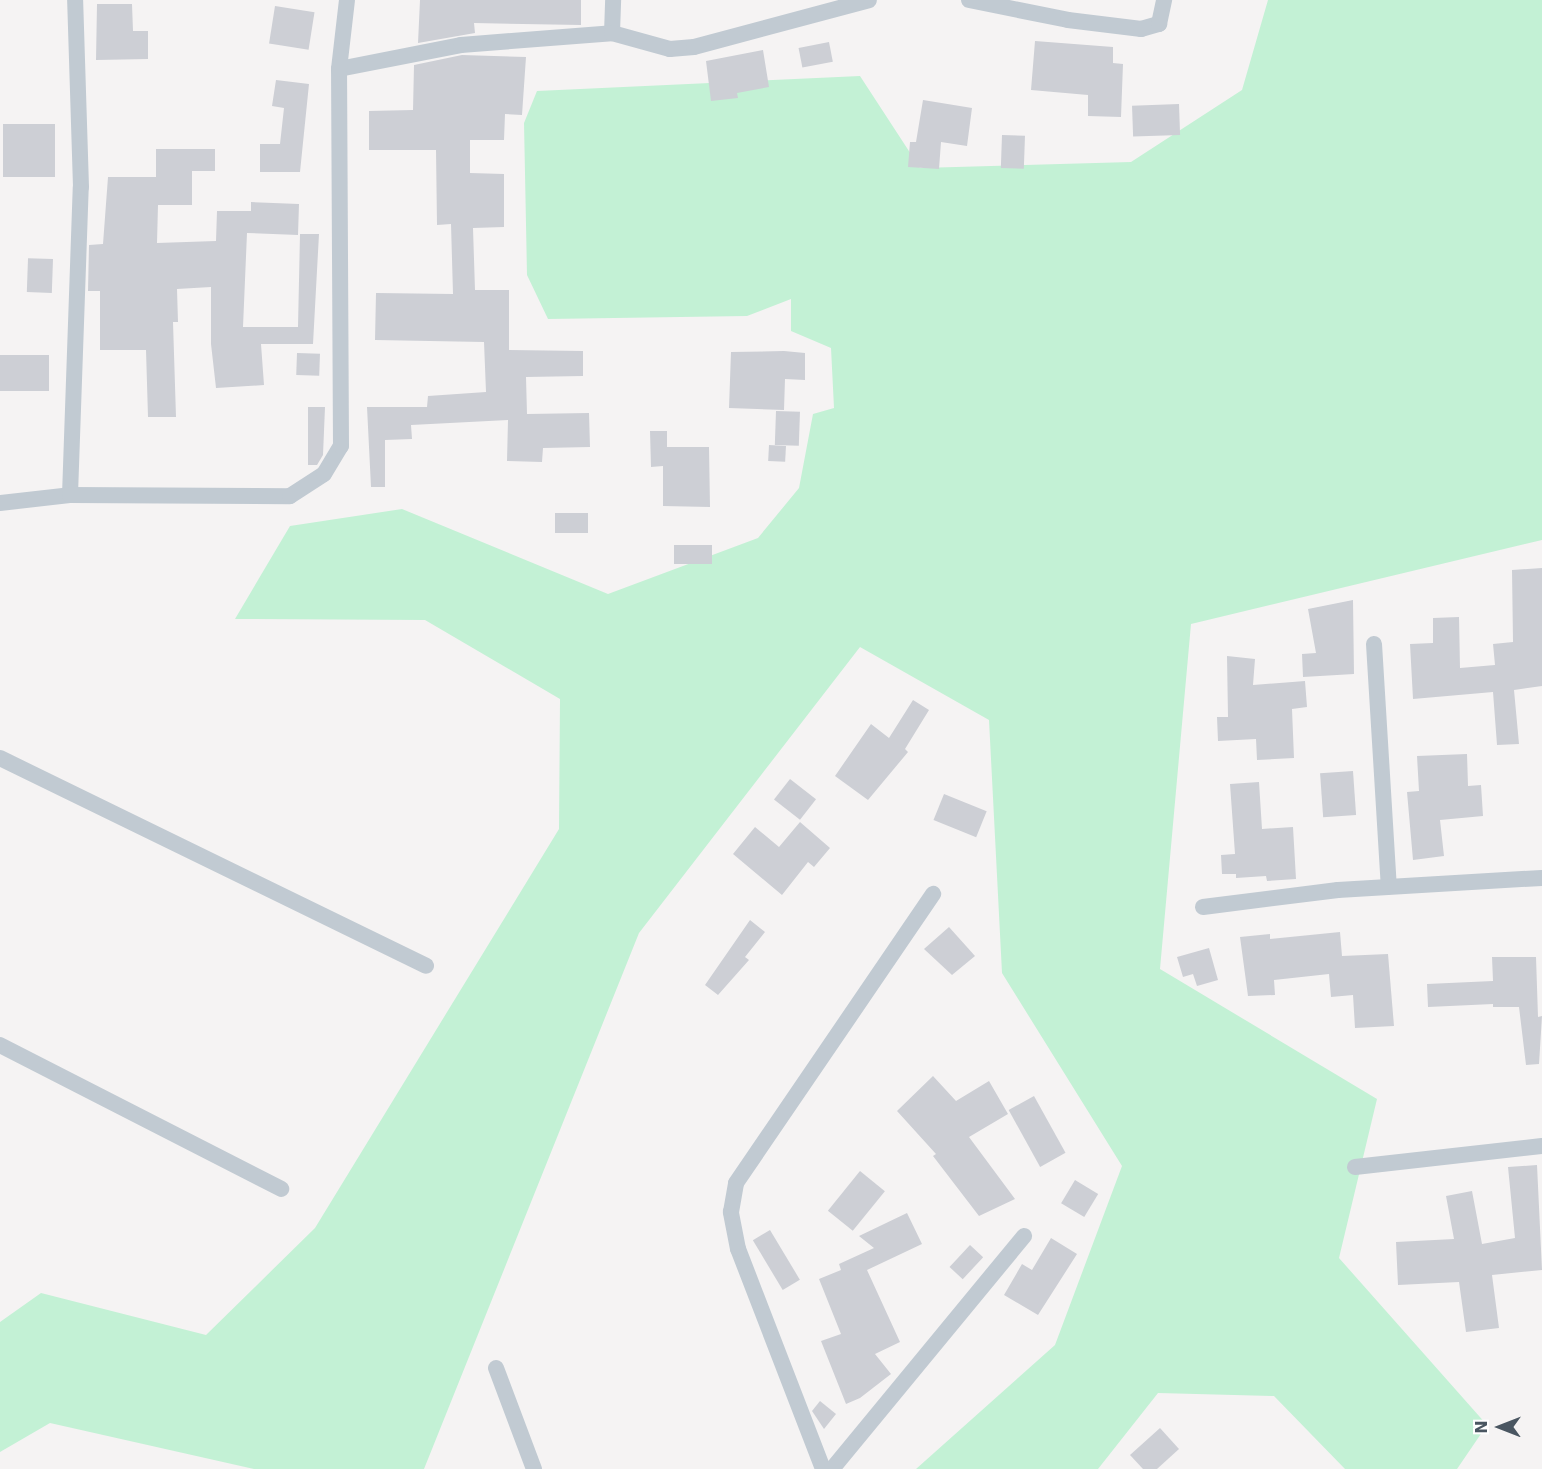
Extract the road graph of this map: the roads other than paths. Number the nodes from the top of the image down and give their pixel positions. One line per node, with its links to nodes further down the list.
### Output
1 (75, 0): 9 (street)
2 (347, 0): 8 (street)
3 (613, 0): 7 (street)
4 (868, 0): 7 (street)
5 (969, 0): 6 (street)
6 (1164, 0)
7 (612, 33): 8 (street)
8 (339, 69): 9 (street)
9 (70, 495): 10 (street)
10 (0, 503)
11 (1374, 644): 14 (street)
12 (0, 758): 17 (street)
13 (1542, 878): 14 (street)
14 (1389, 887): 16 (street)
15 (933, 894): 25 (street)
16 (1203, 907)
17 (426, 966)
18 (0, 1045): 21 (street)
19 (1542, 1146): 20 (street)
20 (1355, 1167)
21 (281, 1189)
22 (1024, 1236): 26 (street)
23 (496, 1368): 24 (street)
24 (534, 1469)
25 (823, 1469)
26 (832, 1469)

